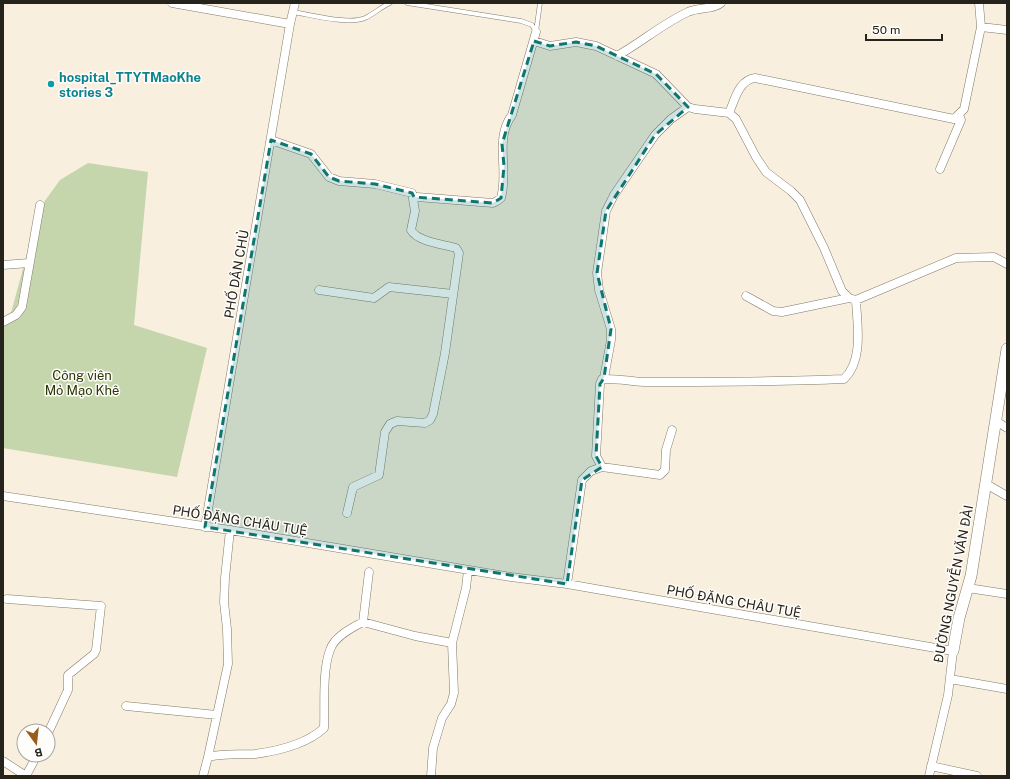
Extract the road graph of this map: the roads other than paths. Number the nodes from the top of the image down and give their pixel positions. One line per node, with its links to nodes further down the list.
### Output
1 (172, 3): 9 (street)
2 (295, 3): 8 (street, PHỐ DÂN CHỦ)
3 (390, 3): 8 (lane)
4 (407, 3): 12 (lane)
5 (540, 3): 12 (lane)
6 (721, 3): 14 (street)
7 (978, 3): 10 (street)
8 (293, 12): 9 (street, PHỐ DÂN CHỦ)
9 (290, 24): 18 (street, PHỐ DÂN CHỦ)
10 (981, 27): 11 (street); 17 (street)
11 (1007, 30)
12 (536, 32): 13 (street)
13 (534, 42): 14 (street); 20 (street)
14 (617, 56): 15 (street)
15 (688, 107): 16 (street); 31 (street)
16 (729, 113): 17 (street); 28 (street)
17 (959, 115): 19 (street)
18 (270, 140): 20 (street); 40 (street, PHỐ DÂN CHỦ)
19 (940, 169)
20 (414, 199): 26 (street)
21 (40, 205): 22 (street)
22 (29, 263): 23 (street); 29 (street)
23 (3, 264)
24 (1007, 264): 28 (street)
25 (319, 290): 26 (street)
26 (453, 294): 39 (street)
27 (746, 296): 28 (street)
28 (853, 299): 31 (street)
29 (3, 322)
30 (1007, 349): 32 (street, ĐƯỜNG NGUYỄN VĂN ĐÀI)
31 (602, 379): 35 (street)
32 (996, 421): 33 (street); 36 (street, ĐƯỜNG NGUYỄN VĂN ĐÀI)
33 (1007, 428)
34 (672, 430): 35 (street)
35 (602, 467): 44 (street)
36 (986, 484): 38 (street); 45 (street, ĐƯỜNG NGUYỄN VĂN ĐÀI)
37 (3, 496): 40 (street, PHỐ ĐẶNG CHÂU TUỆ)
38 (1007, 496)
39 (347, 513)
40 (205, 527): 41 (street, PHỐ ĐẶNG CHÂU TUỆ)
41 (230, 530): 42 (street, PHỐ ĐẶNG CHÂU TUỆ); 54 (street)
42 (470, 570): 44 (street, PHỐ ĐẶNG CHÂU TUỆ); 49 (street)
43 (369, 572): 48 (street)
44 (567, 584): 50 (street, PHỐ ĐẶNG CHÂU TUỆ)
45 (968, 588): 46 (street); 50 (street, ĐƯỜNG NGUYỄN VĂN ĐÀI)
46 (1007, 594)
47 (7, 599): 55 (street)
48 (363, 622): 49 (street); 56 (street)
49 (452, 644): 62 (street)
50 (952, 651): 51 (street, ĐƯỜNG NGUYỄN VĂN ĐÀI)
51 (950, 679): 52 (street); 59 (street, ĐƯỜNG NGUYỄN VĂN ĐÀI)
52 (1007, 689)
53 (126, 706): 54 (street)
54 (217, 715): 56 (street)
55 (53, 723)
56 (208, 757): 61 (street)
57 (3, 761): 60 (street)
58 (33, 763): 60 (street)
59 (932, 766): 63 (street, ĐƯỜNG NGUYỄN VĂN ĐÀI); 64 (street)
60 (26, 776)
61 (202, 776)
62 (431, 776)
63 (929, 776)
64 (977, 776)

